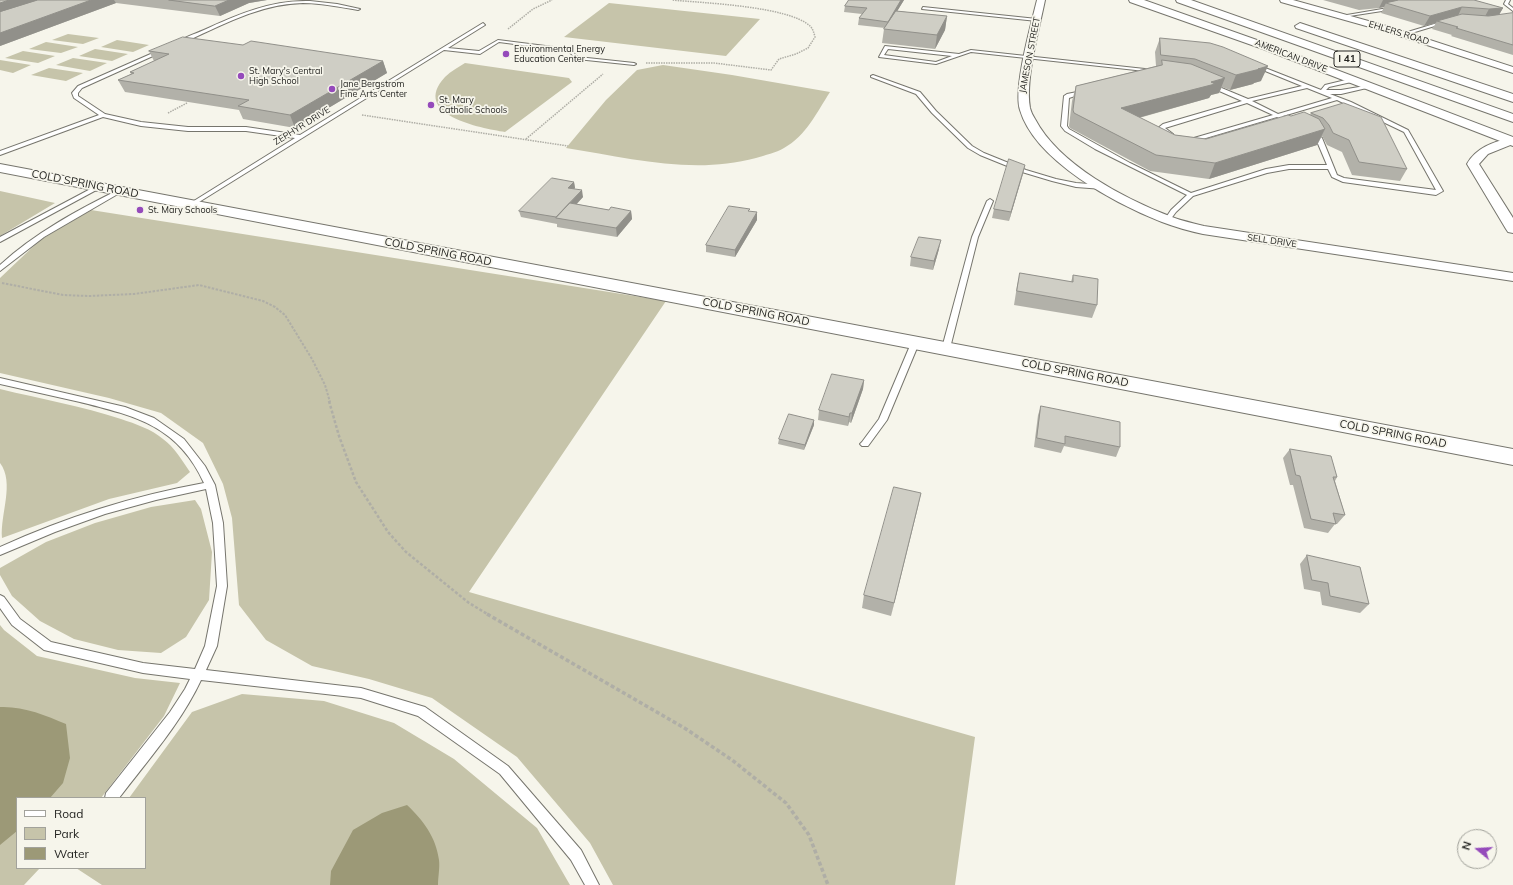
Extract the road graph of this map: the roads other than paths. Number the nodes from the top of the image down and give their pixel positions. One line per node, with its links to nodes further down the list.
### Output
1 (1042, 0): 11 (street, JAMESON STREET)
2 (1134, 0): 26 (main road, AMERICAN DRIVE)
3 (1181, 0): 37 (main road, I 41)
4 (1284, 0): 10 (street, EHLERS ROAD)
5 (1508, 0): 9 (lane)
6 (1399, 6): 10 (lane)
7 (923, 8): 11 (lane)
8 (358, 9): 16 (lane)
9 (1513, 10)
10 (1343, 16): 15 (street, EHLERS ROAD)
11 (1037, 20): 20 (street, JAMESON STREET)
12 (1449, 21): 15 (lane)
13 (1291, 23): 33 (main road, I 41)
14 (483, 24): 18 (lane, ZEPHYR DRIVE)
15 (1403, 34): 23 (street, EHLERS ROAD)
16 (174, 45)
17 (167, 48): 35 (lane)
18 (445, 49): 22 (lane); 41 (lane, ZEPHYR DRIVE)
19 (958, 55): 19 (lane); 20 (lane)
20 (1029, 57): 24 (lane); 44 (street, JAMESON STREET)
21 (1250, 62): 28 (lane)
22 (634, 64)
23 (1513, 70)
24 (1146, 75)
25 (873, 76): 49 (lane)
26 (1354, 80): 29 (main road, AMERICAN DRIVE); 31 (lane)
27 (1202, 81): 34 (lane)
28 (1308, 86): 31 (lane); 34 (lane)
29 (1369, 86): 31 (lane); 43 (main road, AMERICAN DRIVE)
30 (1092, 89): 51 (lane)
31 (1322, 92): 32 (lane)
32 (1338, 98): 36 (lane); 46 (lane)
33 (1513, 98)
34 (1247, 101): 36 (lane); 40 (lane)
35 (103, 115): 41 (lane); 45 (lane)
36 (1278, 116): 38 (lane); 42 (lane)
37 (1513, 118)
38 (1296, 124)
39 (1308, 130): 46 (lane)
40 (1175, 136)
41 (301, 137): 53 (lane, ZEPHYR DRIVE)
42 (1181, 139)
43 (1512, 141): 55 (street)
44 (1052, 149): 49 (street, SELL DRIVE)
45 (0, 153)
46 (1330, 167): 51 (lane)
47 (0, 168): 48 (main road, COLD SPRING ROAD)
48 (98, 187): 50 (main road, COLD SPRING ROAD); 56 (lane)
49 (1102, 187): 54 (street, SELL DRIVE)
50 (120, 191): 53 (main road, COLD SPRING ROAD); 57 (lane)
51 (1191, 195): 54 (lane)
52 (990, 201): 60 (lane)
53 (192, 205): 59 (main road, COLD SPRING ROAD)
54 (1168, 219): 58 (street, SELL DRIVE)
55 (1513, 229)
56 (0, 240)
57 (0, 269)
58 (1513, 277)
59 (915, 342): 60 (main road, COLD SPRING ROAD); 62 (lane)
60 (946, 348): 63 (main road, COLD SPRING ROAD)
61 (0, 381): 64 (lane)
62 (865, 444)
63 (1513, 457)
64 (210, 485): 65 (lane); 67 (lane)
65 (0, 551)
66 (0, 600): 67 (lane)
67 (198, 674): 68 (lane); 69 (lane)
68 (112, 797)
69 (592, 885)

